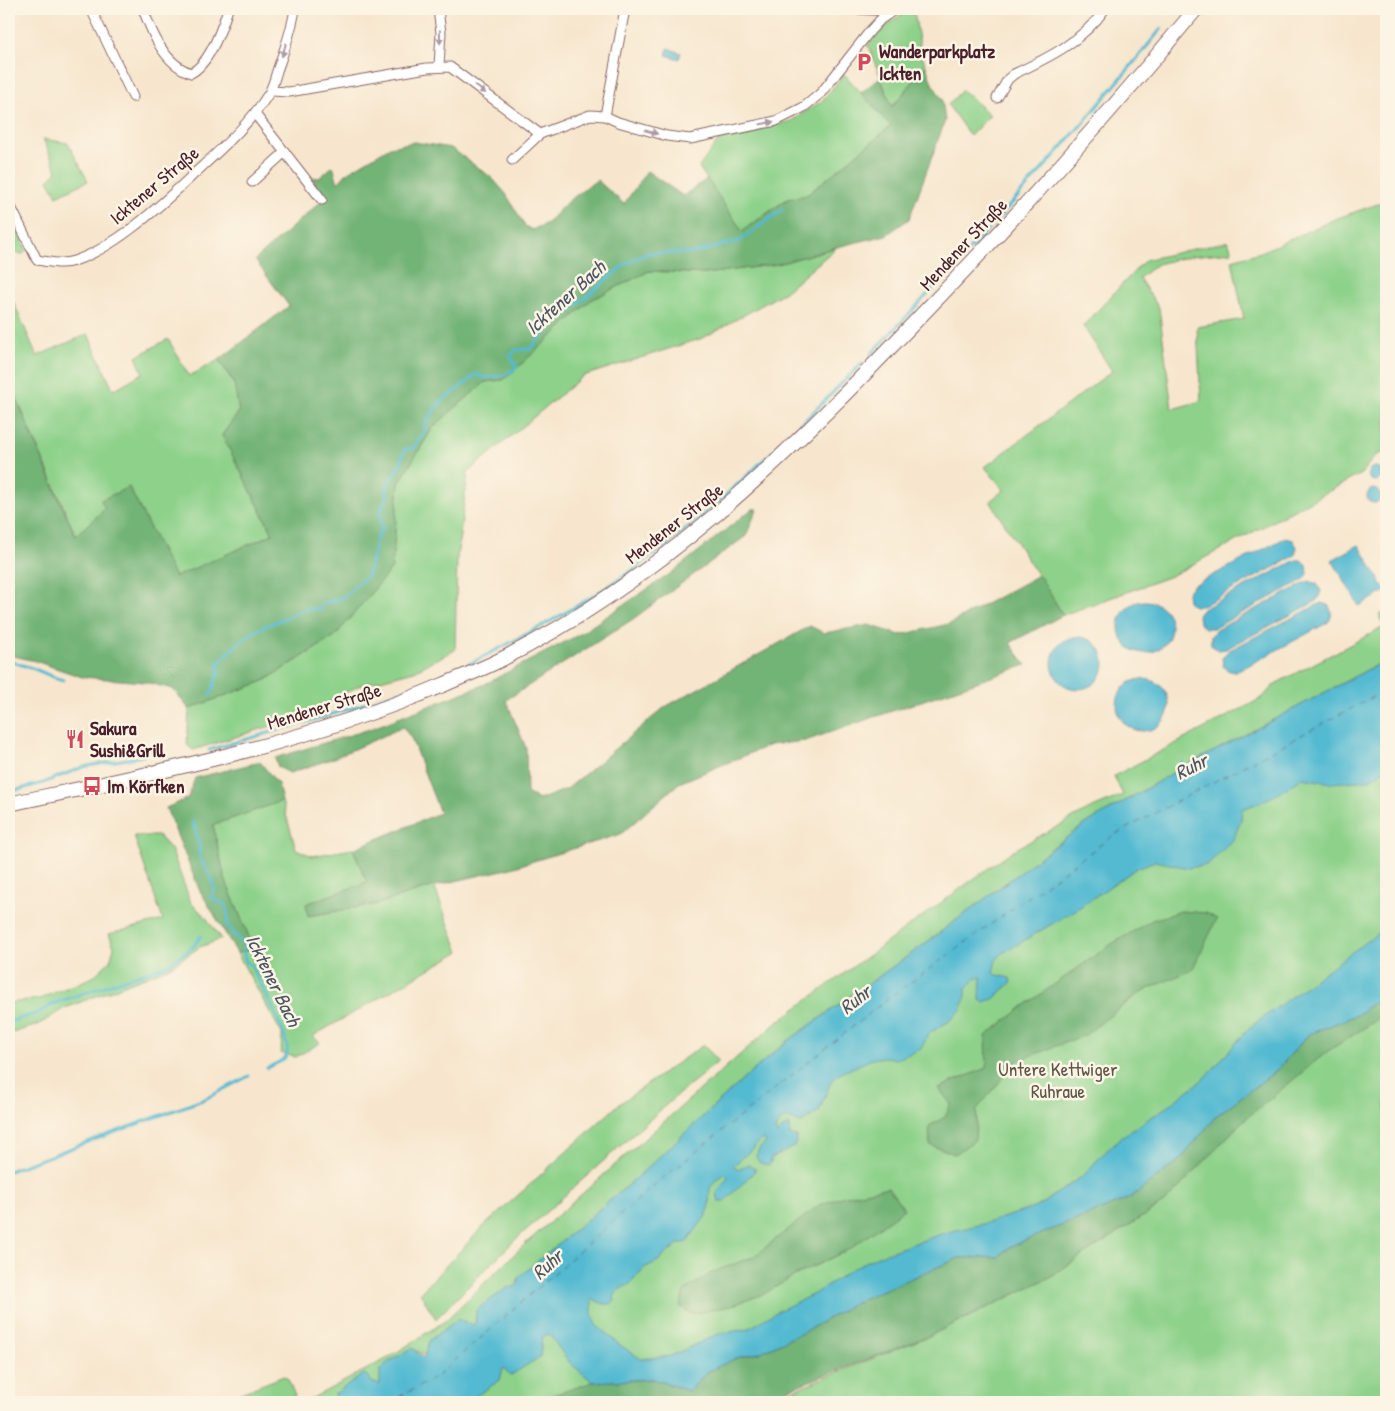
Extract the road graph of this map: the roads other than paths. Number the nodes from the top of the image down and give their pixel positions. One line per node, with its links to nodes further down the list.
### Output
1 (91, 9): 13 (street)
2 (143, 9): 3 (street)
3 (228, 9)
4 (294, 9): 12 (street, Icktener Straße, one-way to 12)
5 (438, 9): 11 (street, one-way to 11)
6 (625, 9): 16 (street)
7 (853, 9): 10 (street)
8 (1105, 9): 14 (street)
9 (1196, 9): 23 (main road, Mendener Straße)
10 (893, 10): 16 (street, one-way to 10)
11 (439, 66): 12 (street); 17 (street, one-way to 17)
12 (270, 91): 15 (street, Icktener Straße)
13 (133, 97)
14 (997, 98)
15 (255, 114): 18 (street); 22 (street, Icktener Straße)
16 (605, 116): 17 (street)
17 (540, 134): 19 (street)
18 (285, 152): 20 (street); 21 (street)
19 (512, 160)
20 (252, 182)
21 (322, 200)
22 (9, 203)
23 (9, 804)

